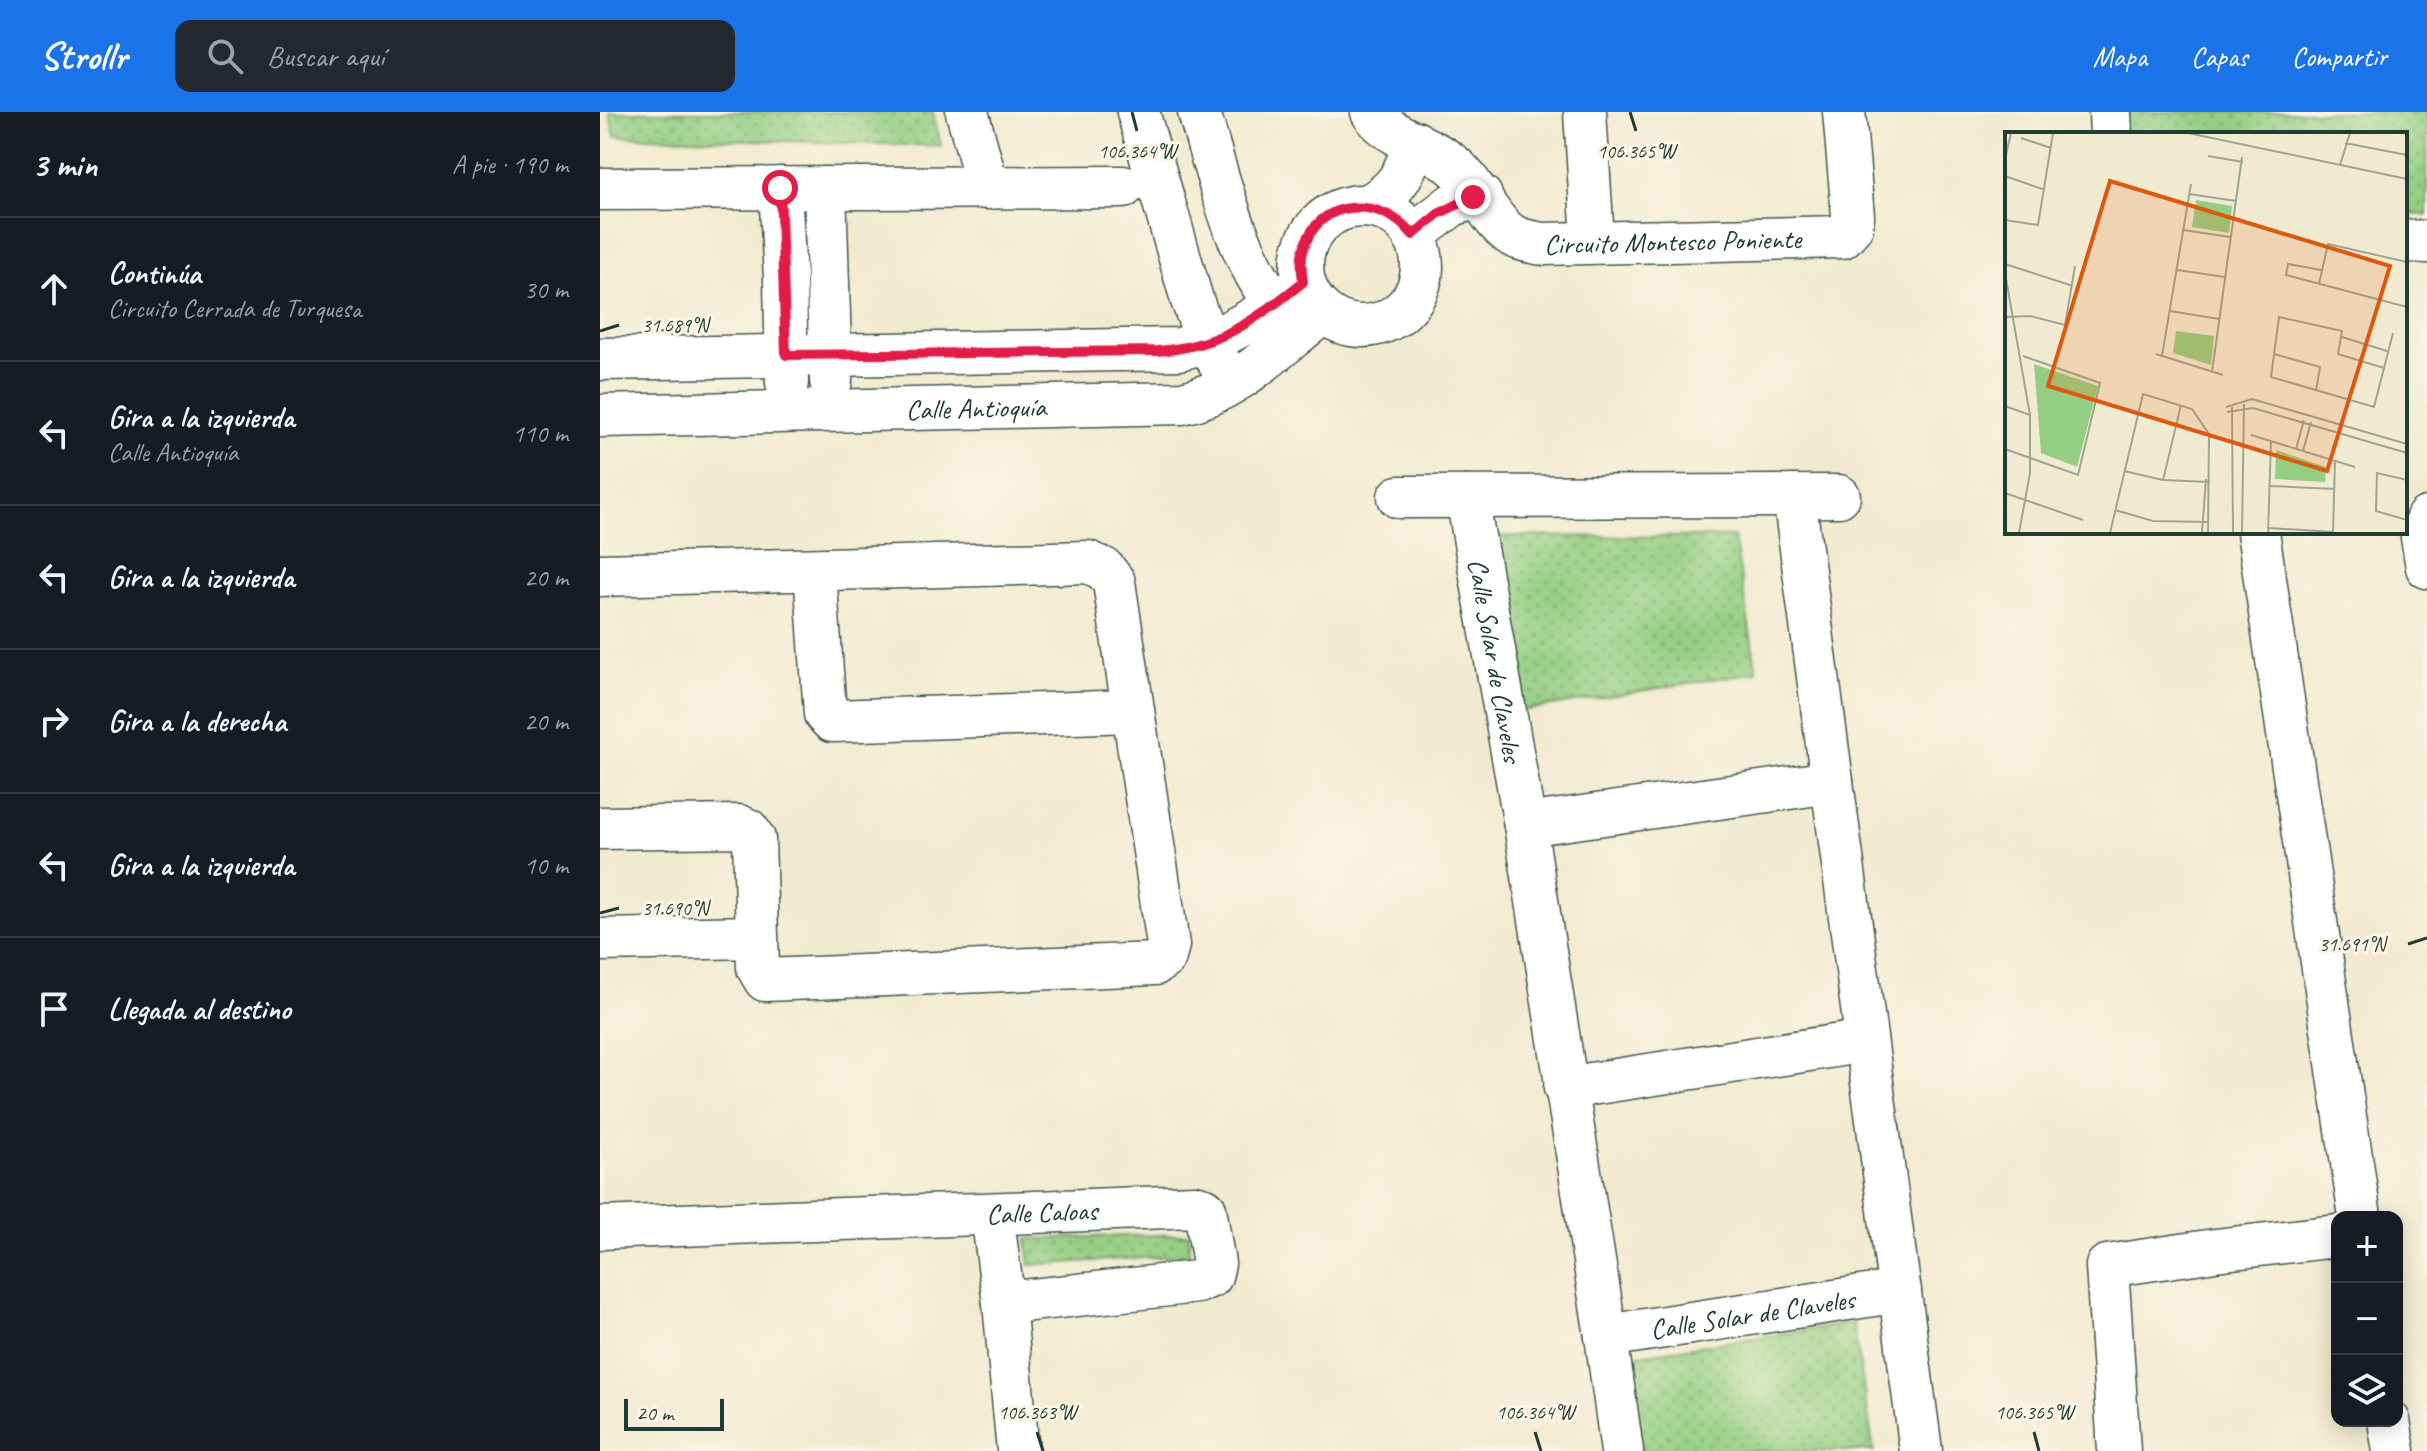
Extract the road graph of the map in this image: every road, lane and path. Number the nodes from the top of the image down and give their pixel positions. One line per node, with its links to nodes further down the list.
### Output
1 (967, 112): 13 (street)
2 (1138, 112): 22 (street)
3 (1199, 112): 21 (street)
4 (1372, 112): 9 (street, Circuito Montesco Poniente)
5 (1585, 112): 18 (street)
6 (1844, 112): 18 (street, Circuito Montesco Poniente)
7 (2110, 112): 8 (street)
8 (2111, 132)
9 (1415, 142): 15 (street, Circuito Montesco Poniente); 16 (street)
10 (1123, 187): 13 (street)
11 (780, 188): 12 (street); 14 (street); 23 (street)
12 (825, 188): 13 (street); 24 (street)
13 (988, 188)
14 (600, 189)
15 (1481, 196): 17 (street); 18 (street, Circuito Montesco Poniente)
16 (1367, 206): 17 (street); 21 (street)
17 (1413, 235): 21 (street)
18 (1593, 241)
19 (2407, 241): 20 (street)
20 (2427, 242)
21 (1299, 308): 22 (street, Calle Antioquía); 26 (street, Calle Antioquía)
22 (1208, 343): 24 (street, Calle Antioquía); 26 (street)
23 (786, 355): 24 (street, Calle Antioquía); 25 (street, Calle Antioquía); 28 (street)
24 (831, 355): 27 (street)
25 (600, 359)
26 (1236, 382): 27 (street, Calle Antioquía)
27 (832, 411): 28 (street, Calle Antioquía)
28 (787, 412): 29 (street, Calle Antioquía)
29 (600, 416)
30 (1794, 496): 31 (street); 33 (street); 40 (street)
31 (1839, 496)
32 (1399, 497): 33 (street)
33 (1467, 497): 41 (street, Calle Solar de Claveles)
34 (2427, 518): 36 (street)
35 (2258, 534): 47 (street)
36 (2427, 567)
37 (815, 571): 38 (street); 39 (street); 39 (street)
38 (600, 575)
39 (1132, 711): 43 (street)
40 (1832, 782): 41 (street); 45 (street)
41 (1525, 825): 46 (street, Calle Solar de Claveles)
42 (600, 828): 43 (street)
43 (756, 937): 44 (street)
44 (600, 940)
45 (1866, 1041): 46 (street); 51 (street)
46 (1565, 1088): 53 (street, Calle Solar de Claveles)
47 (2359, 1211)
48 (992, 1214): 49 (street, Calle Caloas); 52 (street); 52 (street, Calle Caloas)
49 (600, 1228)
50 (2331, 1237): 58 (street)
51 (1900, 1291): 53 (street, Calle Solar de Claveles); 57 (street)
52 (1004, 1303): 55 (street)
53 (1606, 1336): 56 (street, Calle Solar de Claveles)
54 (2390, 1427): 59 (street)
55 (1018, 1451)
56 (1622, 1451)
57 (1921, 1451)
58 (2119, 1451)
59 (2394, 1451)

